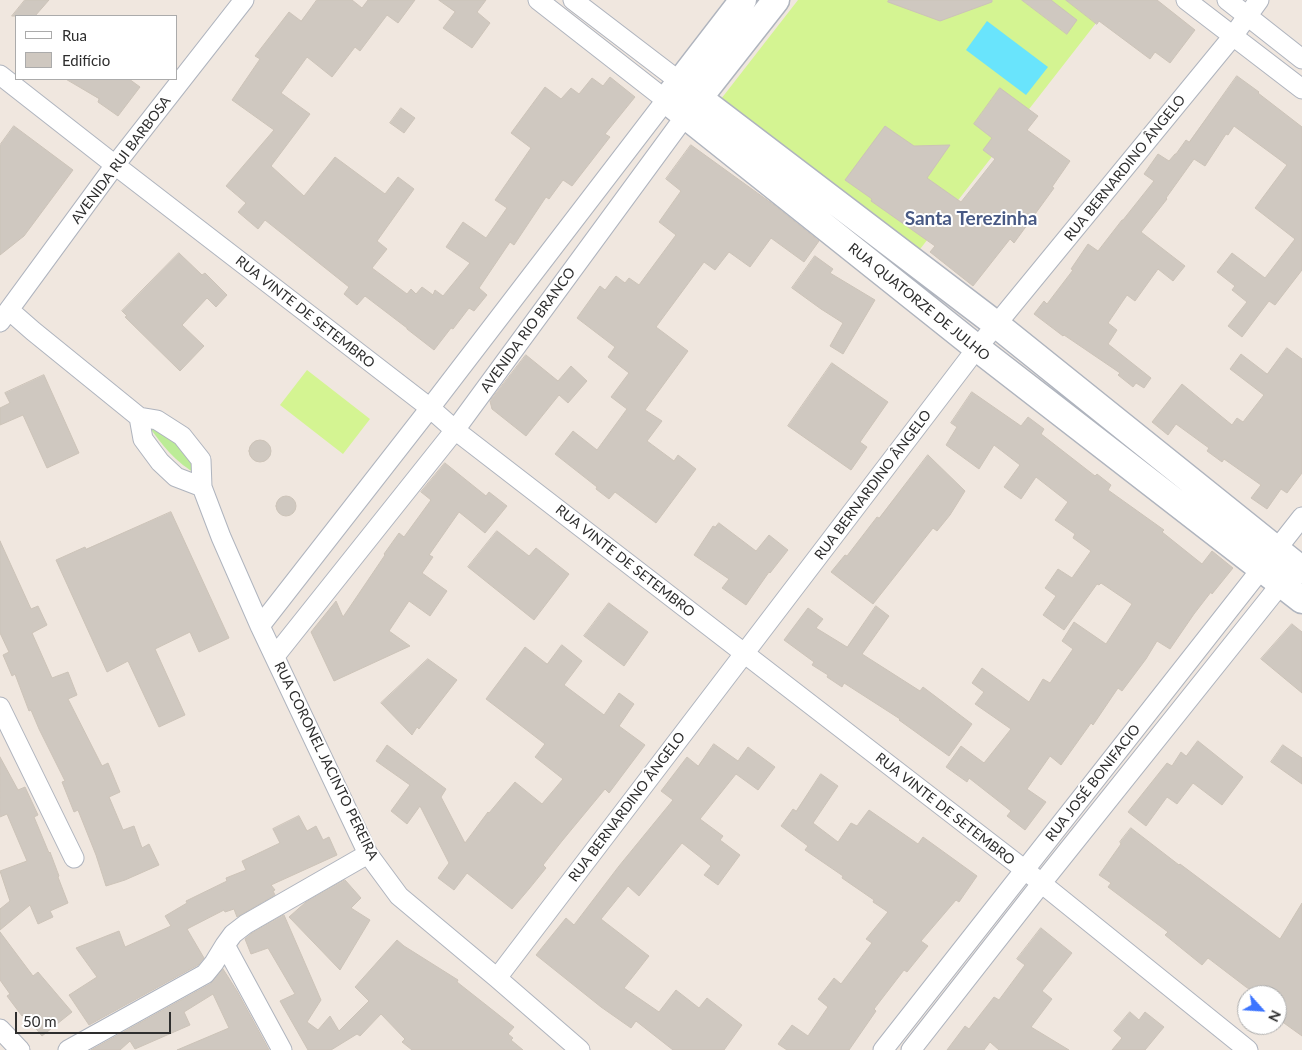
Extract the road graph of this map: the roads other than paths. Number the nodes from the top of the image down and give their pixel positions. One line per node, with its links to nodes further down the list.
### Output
1 (244, 0): 16 (street, AVENIDA RUI BARBOSA)
2 (538, 0): 15 (street, RUA QUATORZE DE JULHO)
3 (573, 0): 15 (street, RUA QUATORZE DE JULHO)
4 (776, 0): 10 (street, AVENIDA RIO BRANCO)
5 (1186, 0): 11 (street)
6 (1227, 0): 9 (street)
7 (1259, 0): 9 (street, RUA BERNARDINO ÂNGELO)
8 (741, 3): 10 (street); 15 (street, AVENIDA RIO BRANCO)
9 (1247, 16): 11 (street, RUA BERNARDINO ÂNGELO); 12 (street)
10 (760, 20): 15 (street, AVENIDA RIO BRANCO)
11 (1233, 36): 14 (street); 21 (street, RUA BERNARDINO ÂNGELO)
12 (1302, 59)
13 (0, 75): 16 (street, RUA VINTE DE SETEMBRO)
14 (1302, 89)
15 (682, 99): 17 (street, RUA QUATORZE DE JULHO); 24 (street, AVENIDA RIO BRANCO); 27 (street, AVENIDA RIO BRANCO)
16 (115, 165): 20 (street, AVENIDA RUI BARBOSA); 24 (street, RUA VINTE DE SETEMBRO)
17 (798, 189): 18 (street, RUA QUATORZE DE JULHO); 19 (street, RUA QUATORZE DE JULHO)
18 (882, 237): 19 (street); 21 (street, RUA QUATORZE DE JULHO)
19 (863, 257): 22 (street, RUA QUATORZE DE JULHO)
20 (5, 316): 25 (street, RUA CORONEL JACINTO PEREIRA)
21 (996, 325): 22 (street, RUA BERNARDINO ÂNGELO); 23 (street, RUA QUATORZE DE JULHO)
22 (977, 348): 26 (street, RUA QUATORZE DE JULHO); 36 (street, RUA BERNARDINO ÂNGELO)
23 (1087, 398): 26 (street); 28 (street, RUA QUATORZE DE JULHO)
24 (430, 408): 27 (street, RUA VINTE DE SETEMBRO); 35 (street, AVENIDA RIO BRANCO)
25 (139, 417): 29 (street); 29 (street, RUA CORONEL JACINTO PEREIRA)
26 (1068, 420): 30 (street, RUA QUATORZE DE JULHO)
27 (454, 430): 36 (street, RUA VINTE DE SETEMBRO); 37 (street, AVENIDA RIO BRANCO)
28 (1191, 481): 30 (street); 32 (street, RUA QUATORZE DE JULHO)
29 (202, 487): 35 (street, RUA CORONEL JACINTO PEREIRA)
30 (1172, 500): 33 (street, RUA QUATORZE DE JULHO)
31 (1302, 516): 32 (street)
32 (1276, 549): 33 (street, RUA QUATORZE DE JULHO)
33 (1288, 569): 34 (street, RUA QUATORZE DE JULHO); 41 (street, RUA JOSÉ BONIFACIO); 42 (street, RUA JOSÉ BONIFACIO)
34 (1302, 600)
35 (260, 626): 37 (street, RUA CORONEL JACINTO PEREIRA)
36 (744, 653): 41 (street, RUA VINTE DE SETEMBRO); 44 (street, RUA BERNARDINO ÂNGELO)
37 (275, 656): 39 (street, RUA CORONEL JACINTO PEREIRA)
38 (0, 707): 40 (street)
39 (368, 854): 43 (street); 44 (street, RUA CORONEL JACINTO PEREIRA)
40 (74, 858)
41 (1025, 870): 42 (street, RUA VINTE DE SETEMBRO); 50 (street, RUA JOSÉ BONIFACIO)
42 (1041, 884): 51 (street, RUA JOSÉ BONIFACIO); 52 (street, RUA VINTE DE SETEMBRO)
43 (225, 944): 47 (street); 48 (street)
44 (497, 978): 49 (street, RUA CORONEL JACINTO PEREIRA)
45 (0, 1029): 46 (street)
46 (20, 1050)
47 (68, 1050)
48 (282, 1050)
49 (580, 1050)
50 (883, 1050)
51 (911, 1050)
52 (1248, 1050)

